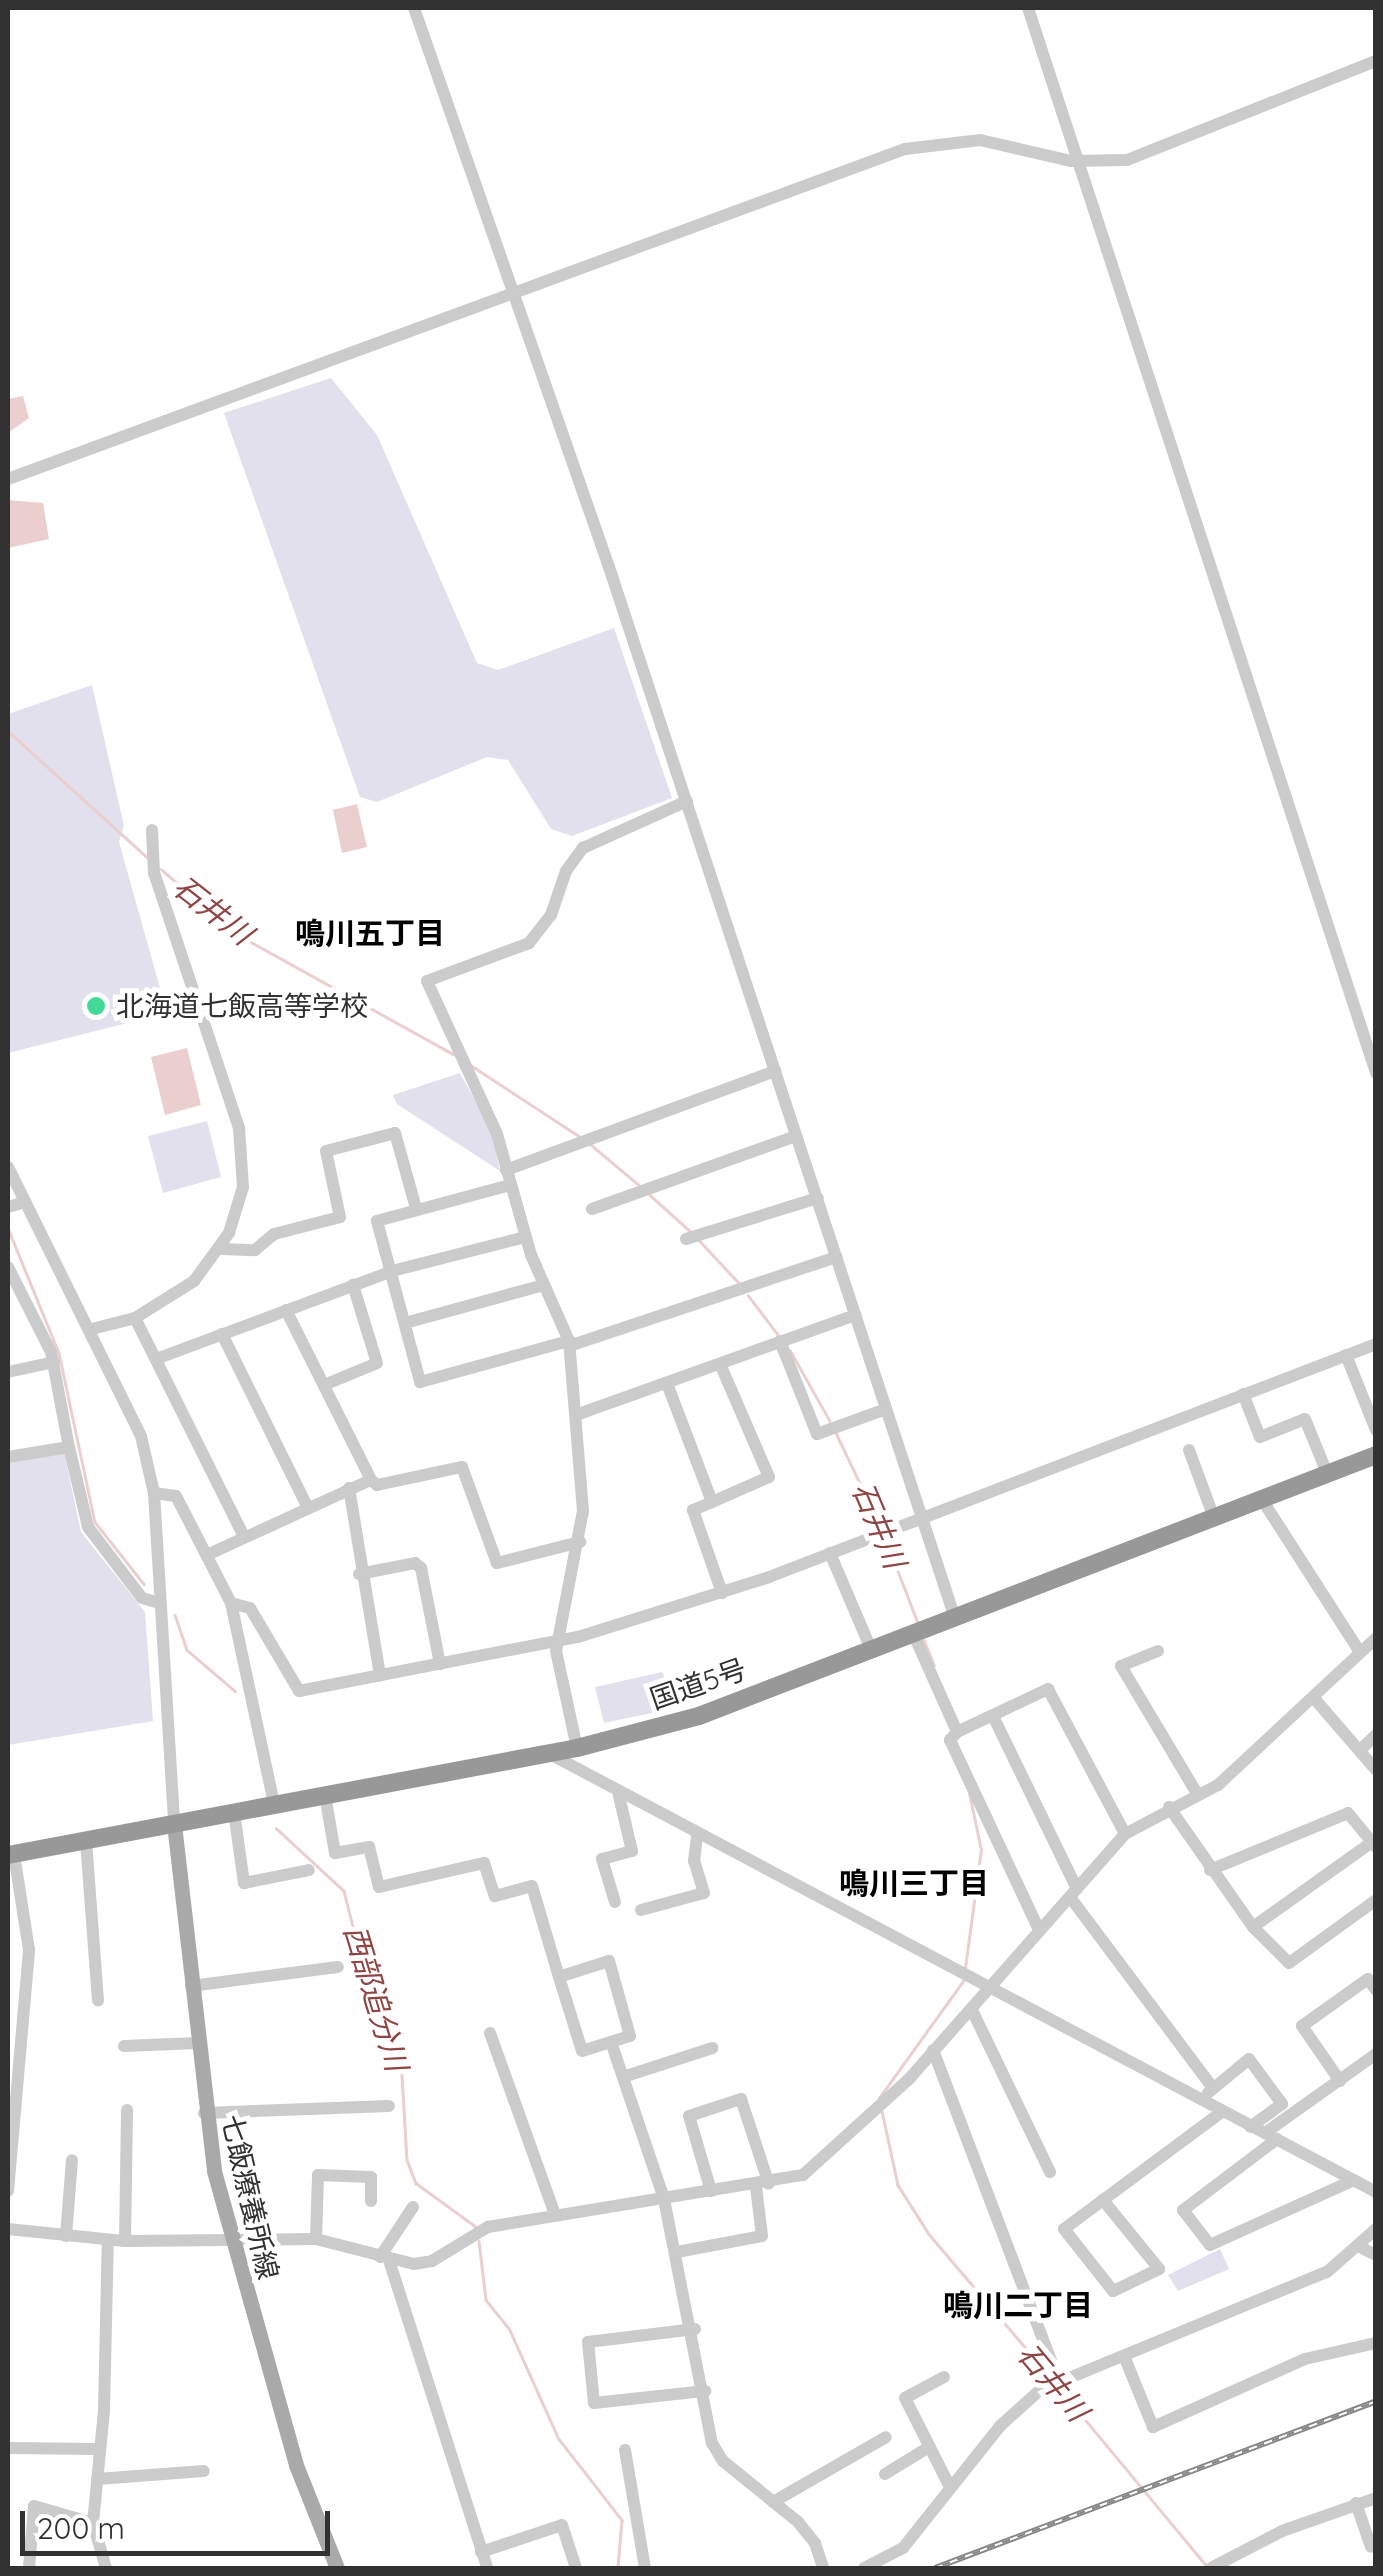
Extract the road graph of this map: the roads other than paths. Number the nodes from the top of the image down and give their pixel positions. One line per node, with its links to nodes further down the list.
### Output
1 (414, 8): 5 (street)
2 (1028, 8): 4 (street)
3 (1376, 61): 4 (street)
4 (1083, 162): 5 (street); 10 (street)
5 (508, 291): 6 (street); 7 (street)
6 (8, 479)
7 (686, 801): 9 (street); 13 (street)
8 (152, 830): 22 (street)
9 (775, 1071): 11 (street); 13 (street)
10 (1376, 1073)
11 (796, 1136): 15 (street); 19 (street)
12 (8, 1167): 16 (street)
13 (506, 1170): 14 (street)
14 (510, 1185): 18 (street); 20 (street)
15 (818, 1198): 21 (street); 23 (street)
16 (25, 1202): 17 (street); 33 (street)
17 (8, 1207)
18 (416, 1208): 22 (street); 25 (street)
19 (592, 1209)
20 (525, 1236): 25 (street); 27 (street)
21 (686, 1240)
22 (221, 1248): 31 (street)
23 (837, 1257): 30 (street); 36 (street)
24 (8, 1267): 28 (street)
25 (392, 1272): 26 (street); 32 (street)
26 (353, 1284): 29 (street); 43 (street)
27 (544, 1285): 32 (street); 36 (street)
28 (15, 1295): 40 (street)
29 (286, 1310): 34 (street); 43 (street)
30 (856, 1315): 35 (street); 46 (street)
31 (136, 1318): 33 (street); 39 (street)
32 (406, 1323): 36 (street)
33 (92, 1329): 56 (street)
34 (222, 1334): 39 (street); 59 (street)
35 (780, 1342): 41 (street); 46 (street)
36 (569, 1343): 47 (street)
37 (1376, 1344): 38 (street)
38 (1346, 1354): 45 (street); 48 (street)
39 (156, 1359): 62 (street)
40 (54, 1362): 42 (street); 49 (street)
41 (720, 1364): 44 (street); 58 (street)
42 (8, 1372)
43 (324, 1385): 54 (street)
44 (668, 1386): 47 (street); 58 (street)
45 (1243, 1394): 53 (street); 60 (street)
46 (886, 1409): 60 (street)
47 (576, 1414): 63 (street)
48 (1376, 1430)
49 (69, 1447): 52 (street); 68 (street)
50 (1189, 1450): 61 (street)
51 (1376, 1455): 53 (highway, 国道5号)
52 (8, 1457)
53 (1327, 1473): 57 (highway, 国道5号)
54 (371, 1480): 55 (street); 63 (street)
55 (349, 1488): 59 (street); 66 (street)
56 (154, 1493): 65 (street); 68 (street)
57 (1261, 1498): 61 (highway, 国道5号); 76 (street)
58 (712, 1502): 67 (street)
59 (307, 1506): 62 (street)
60 (922, 1515): 64 (street); 70 (street)
61 (1214, 1518): 70 (highway, 国道5号)
62 (244, 1537): 65 (street)
63 (580, 1542): 73 (street)
64 (830, 1553): 67 (street); 74 (street)
65 (209, 1554): 69 (street)
66 (360, 1574): 77 (street); 78 (street)
67 (722, 1593): 73 (street)
68 (160, 1604): 93 (street)
69 (231, 1604): 78 (street); 90 (street)
70 (954, 1618): 71 (highway, 国道5号)
71 (913, 1634): 74 (highway, 国道5号); 81 (street)
72 (1376, 1638): 76 (street)
73 (556, 1641): 77 (street); 83 (street)
74 (871, 1650): 83 (highway, 国道5号)
75 (1158, 1651): 88 (street)
76 (1360, 1652): 79 (street)
77 (440, 1664): 78 (street)
78 (380, 1675)
79 (1313, 1697): 84 (street); 88 (street)
80 (993, 1716): 81 (street); 94 (street); 101 (street)
81 (957, 1732): 106 (street)
82 (1376, 1735): 84 (street)
83 (577, 1748): 85 (highway, 国道5号)
84 (1360, 1750): 86 (street)
85 (548, 1753): 87 (highway, 国道5号); 89 (street)
86 (1376, 1770)
87 (325, 1795): 90 (highway, 国道5号); 108 (street)
88 (1198, 1795): 91 (street)
89 (619, 1796): 95 (street); 103 (street)
90 (274, 1804): 92 (highway, 国道5号)
91 (1169, 1808): 94 (street); 100 (street)
92 (234, 1812): 93 (highway, 国道5号); 99 (street)
93 (174, 1824): 96 (highway, 国道5号); 109 (main road, 七飯療養所線)
94 (1126, 1834): 101 (street)
95 (697, 1838): 104 (street); 111 (street)
96 (86, 1841): 98 (highway, 国道5号); 112 (street)
97 (1374, 1845): 100 (street); 105 (street)
98 (11, 1855): 135 (street)
99 (309, 1870)
100 (1210, 1870): 105 (street)
101 (1073, 1893): 106 (street); 123 (street)
102 (1376, 1900): 105 (street)
103 (615, 1902)
104 (642, 1910)
105 (1254, 1927)
106 (1039, 1930): 111 (street)
107 (338, 1968): 109 (street)
108 (559, 1977): 115 (street); 115 (street)
109 (190, 1986): 116 (main road, 七飯療養所線)
110 (1376, 1990): 122 (street)
111 (989, 1992): 113 (street); 124 (street)
112 (98, 2002)
113 (972, 2010): 119 (street); 132 (street)
114 (490, 2032): 142 (street)
115 (611, 2042): 121 (street)
116 (197, 2043): 117 (street); 127 (main road, 七飯療養所線)
117 (124, 2046)
118 (712, 2048): 121 (street)
119 (933, 2050): 134 (street); 158 (street)
120 (1376, 2054): 122 (street)
121 (624, 2077): 138 (street)
122 (1340, 2081): 130 (street)
123 (1213, 2088): 124 (street); 129 (street)
124 (1201, 2102): 128 (street)
125 (389, 2106): 127 (street)
126 (126, 2110): 149 (street)
127 (204, 2113): 146 (main road, 七飯療養所線)
128 (1220, 2113): 129 (street); 139 (street)
129 (1250, 2127): 130 (street)
130 (1271, 2136): 133 (street); 133 (street)
131 (72, 2160): 145 (street)
132 (1050, 2172)
133 (1354, 2180): 137 (street)
134 (762, 2186): 136 (street); 136 (street); 151 (street)
135 (8, 2191)
136 (711, 2191): 138 (street)
137 (1376, 2192)
138 (664, 2199): 142 (street); 151 (street)
139 (1103, 2200): 139 (street)
140 (371, 2201): 147 (street)
141 (413, 2206): 153 (street)
142 (556, 2216): 153 (street)
143 (8, 2228): 145 (street)
144 (1376, 2229): 150 (street)
145 (66, 2236): 148 (street)
146 (232, 2239): 147 (street); 149 (street); 177 (main road, 七飯療養所線)
147 (316, 2239): 153 (street)
148 (108, 2240): 149 (street); 163 (street)
149 (124, 2241)
150 (1362, 2248): 152 (street); 156 (street)
151 (677, 2252): 154 (street)
152 (1376, 2256)
153 (384, 2259): 174 (street)
154 (694, 2328): 159 (street); 159 (street)
155 (1376, 2342): 156 (street)
156 (1124, 2356): 158 (street)
157 (944, 2377): 161 (street)
158 (1060, 2381): 168 (street)
159 (705, 2391): 170 (street)
160 (886, 2437): 170 (street)
161 (929, 2447): 166 (street); 168 (street)
162 (8, 2448): 163 (street)
163 (99, 2449): 167 (street)
164 (626, 2450): 180 (street)
165 (204, 2472): 167 (street)
166 (885, 2474)
167 (97, 2479): 172 (street)
168 (950, 2487): 182 (street)
169 (1376, 2498): 171 (street)
170 (773, 2502): 181 (street)
171 (1356, 2503): 173 (street); 183 (street)
172 (92, 2523): 175 (street); 176 (street)
173 (1371, 2547)
174 (481, 2552): 178 (street); 179 (street)
175 (29, 2568)
176 (106, 2568)
177 (337, 2568)
178 (487, 2568)
179 (576, 2568)
180 (644, 2568)
181 (823, 2568)
182 (864, 2568)
183 (1212, 2568)

